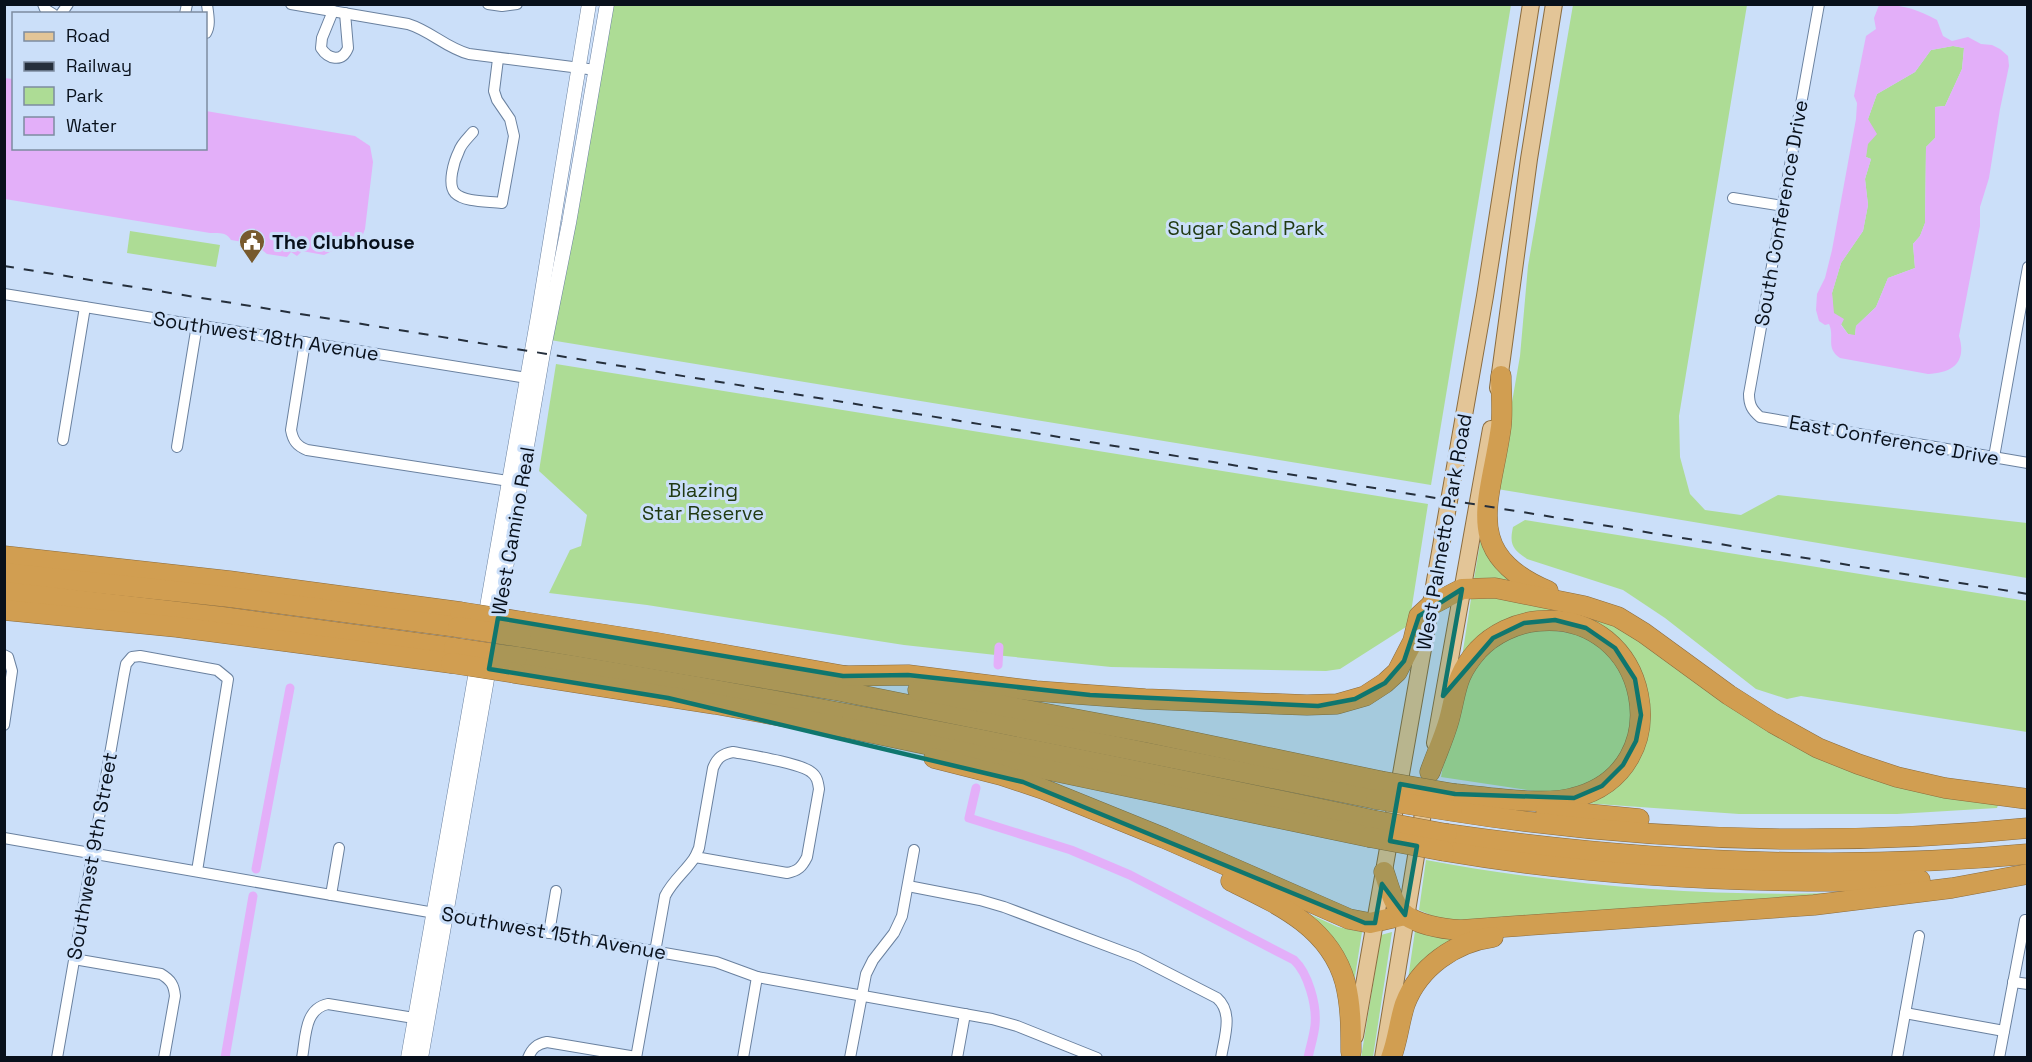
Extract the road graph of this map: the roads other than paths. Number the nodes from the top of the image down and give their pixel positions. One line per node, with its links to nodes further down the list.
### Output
1 (207, 4): 10 (street)
2 (291, 4): 11 (street)
3 (488, 4): 4 (street)
4 (517, 4)
5 (589, 4): 12 (street, West Camino Real)
6 (607, 4): 13 (street, West Camino Real)
7 (1531, 4): 34 (main road, West Palmetto Park Road)
8 (1554, 4): 22 (main road, West Palmetto Park Road)
9 (1819, 4): 16 (street, South Conference Drive)
10 (207, 31)
11 (498, 59): 12 (street); 14 (street)
12 (578, 67): 13 (street); 23 (street, West Camino Real)
13 (596, 70): 29 (street, West Camino Real)
14 (473, 132)
15 (1733, 198): 16 (street)
16 (1783, 206): 24 (street, South Conference Drive)
17 (2028, 267): 27 (street)
18 (4, 294): 19 (street, Southwest 18th Avenue)
19 (85, 307): 20 (street, Southwest 18th Avenue); 25 (street)
20 (197, 325): 21 (street, Southwest 18th Avenue); 26 (street)
21 (305, 342): 23 (street, Southwest 18th Avenue); 29 (street)
22 (1501, 376): 32 (main road, West Palmetto Park Road); 35 (highway)
23 (527, 378): 29 (street, West Camino Real)
24 (1761, 417): 27 (street, East Conference Drive)
25 (63, 440)
26 (177, 447)
27 (1994, 457): 28 (street, East Conference Drive)
28 (2028, 463)
29 (515, 483): 68 (street, West Camino Real)
30 (4, 556): 37 (highway)
31 (4, 573): 37 (highway)
32 (1462, 589): 34 (highway); 35 (highway); 45 (main road, West Palmetto Park Road)
33 (4, 592): 40 (highway)
34 (1431, 605): 42 (highway); 63 (main road, West Palmetto Park Road)
35 (1584, 606): 47 (highway)
36 (4, 610): 40 (highway)
37 (459, 620): 38 (highway, bridge)
38 (522, 629): 42 (highway); 46 (highway)
39 (6, 656): 44 (street)
40 (453, 656): 41 (highway, bridge)
41 (516, 665): 43 (highway); 54 (highway)
42 (843, 676): 46 (highway)
43 (668, 698): 52 (highway); 54 (highway)
44 (4, 725)
45 (1430, 772): 48 (highway); 69 (main road, West Palmetto Park Road)
46 (1378, 790): 48 (highway, bridge)
47 (2028, 799)
48 (1453, 803): 49 (highway); 50 (highway)
49 (1581, 814): 50 (highway); 51 (highway)
50 (1473, 815): 53 (highway)
51 (2028, 818)
52 (1126, 822): 72 (highway); 86 (highway)
53 (2028, 828)
54 (1371, 829): 56 (highway, bridge)
55 (4, 838): 59 (street, Southwest 15th Avenue)
56 (1446, 842): 60 (highway); 64 (highway)
57 (339, 848): 67 (street)
58 (914, 850): 65 (street)
59 (92, 853): 62 (street, Southwest 15th Avenue); 62 (street, Southwest 9th Street); 76 (street, Southwest 9th Street)
60 (2028, 854)
61 (695, 857): 61 (street); 75 (street)
62 (196, 871): 67 (street, Southwest 15th Avenue)
63 (1384, 872): 69 (highway); 72 (main road, West Palmetto Park Road)
64 (2028, 873): 70 (highway)
65 (908, 886): 80 (street); 97 (street)
66 (555, 891): 73 (street)
67 (331, 895): 68 (street, Southwest 15th Avenue)
68 (440, 913): 73 (street, Southwest 15th Avenue); 83 (street, West Camino Real)
69 (1405, 915): 70 (highway); 72 (highway); 98 (main road, West Palmetto Park Road)
70 (1614, 918): 99 (highway)
71 (2025, 920): 78 (street)
72 (1376, 923): 86 (main road, West Palmetto Park Road)
73 (549, 933): 75 (street, Southwest 15th Avenue)
74 (1919, 936): 81 (street)
75 (654, 951): 77 (street, Southwest 15th Avenue); 87 (street)
76 (74, 959): 88 (street, Southwest 9th Street); 89 (street)
77 (757, 977): 80 (street, Southwest 15th Avenue); 93 (street)
78 (2013, 982): 79 (street); 84 (street)
79 (2028, 984)
80 (861, 995): 82 (street, Southwest 15th Avenue); 94 (street)
81 (1905, 1013): 84 (street); 100 (street)
82 (965, 1014): 95 (street); 96 (street, Southwest 15th Avenue)
83 (421, 1019): 90 (street); 91 (street, West Camino Real); 92 (street, West Camino Real)
84 (2004, 1031): 101 (street)
85 (529, 1054): 87 (street)
86 (1351, 1055)
87 (636, 1057)
88 (57, 1058)
89 (164, 1058)
90 (302, 1058)
91 (408, 1058)
92 (421, 1058)
93 (743, 1058)
94 (850, 1058)
95 (957, 1058)
96 (1097, 1058)
97 (1221, 1058)
98 (1383, 1058)
99 (1391, 1058)
100 (1897, 1058)
101 (1999, 1058)

